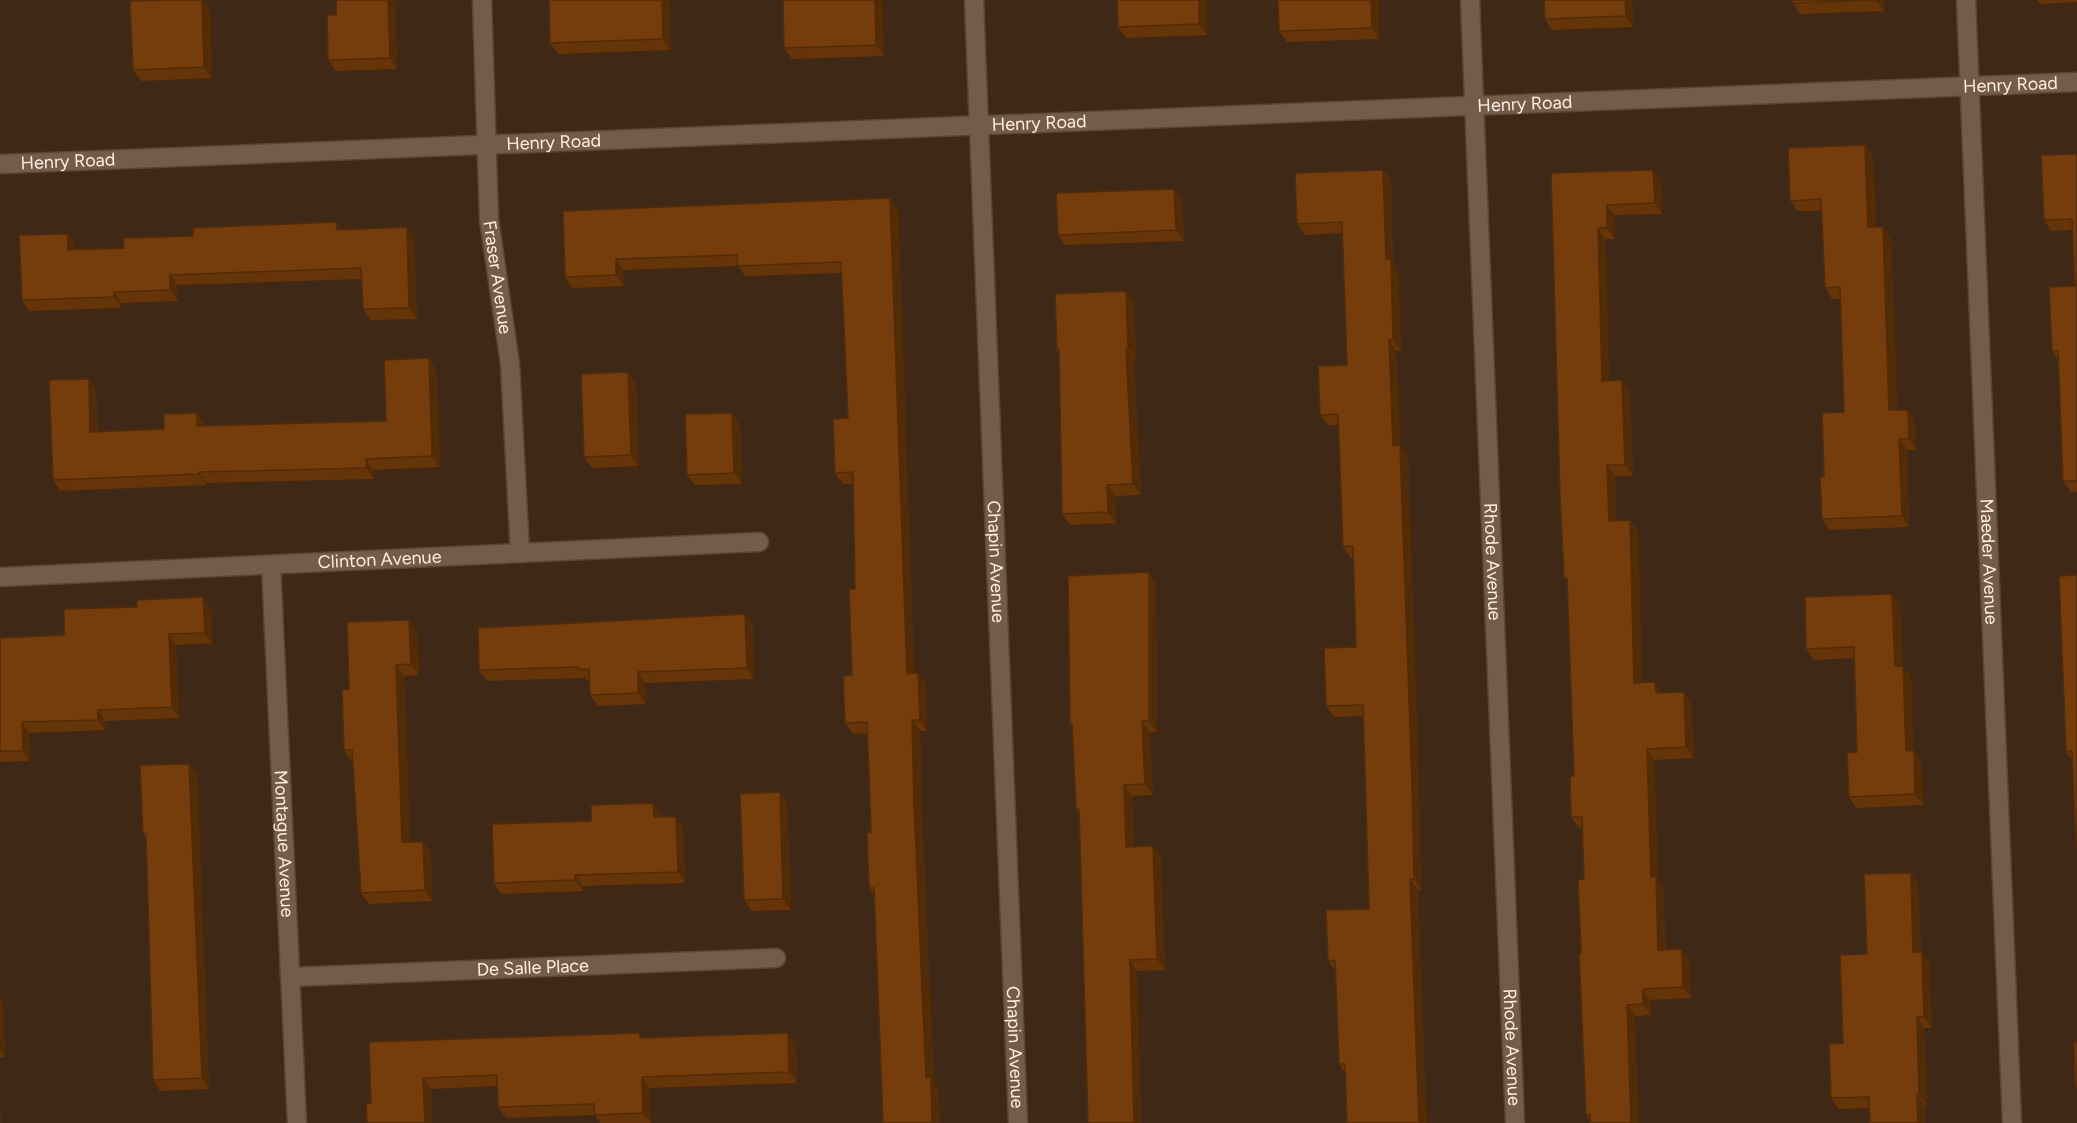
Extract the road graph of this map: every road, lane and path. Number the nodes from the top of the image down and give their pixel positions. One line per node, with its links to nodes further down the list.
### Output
1 (482, 0): 9 (street, Fraser Avenue)
2 (974, 0): 8 (street, Chapin Avenue)
3 (1470, 0): 7 (street, Rhode Avenue)
4 (1966, 0): 6 (street, Maeder Avenue)
5 (2077, 82): 6 (street, Henry Road)
6 (1970, 87): 7 (street, Henry Road); 20 (street, Maeder Avenue)
7 (1475, 105): 8 (street, Henry Road); 19 (street, Rhode Avenue)
8 (979, 126): 9 (street, Henry Road); 18 (street, Chapin Avenue)
9 (488, 145): 10 (street, Henry Road); 12 (street, Fraser Avenue)
10 (0, 164)
11 (759, 542): 12 (street, Clinton Avenue)
12 (520, 553): 13 (street, Clinton Avenue)
13 (271, 565): 14 (street, Clinton Avenue); 16 (street, Montague Avenue)
14 (0, 577)
15 (776, 958): 16 (street, De Salle Place)
16 (290, 977): 17 (street, Montague Avenue)
17 (297, 1123)
18 (1018, 1123)
19 (1515, 1123)
20 (2012, 1123)

